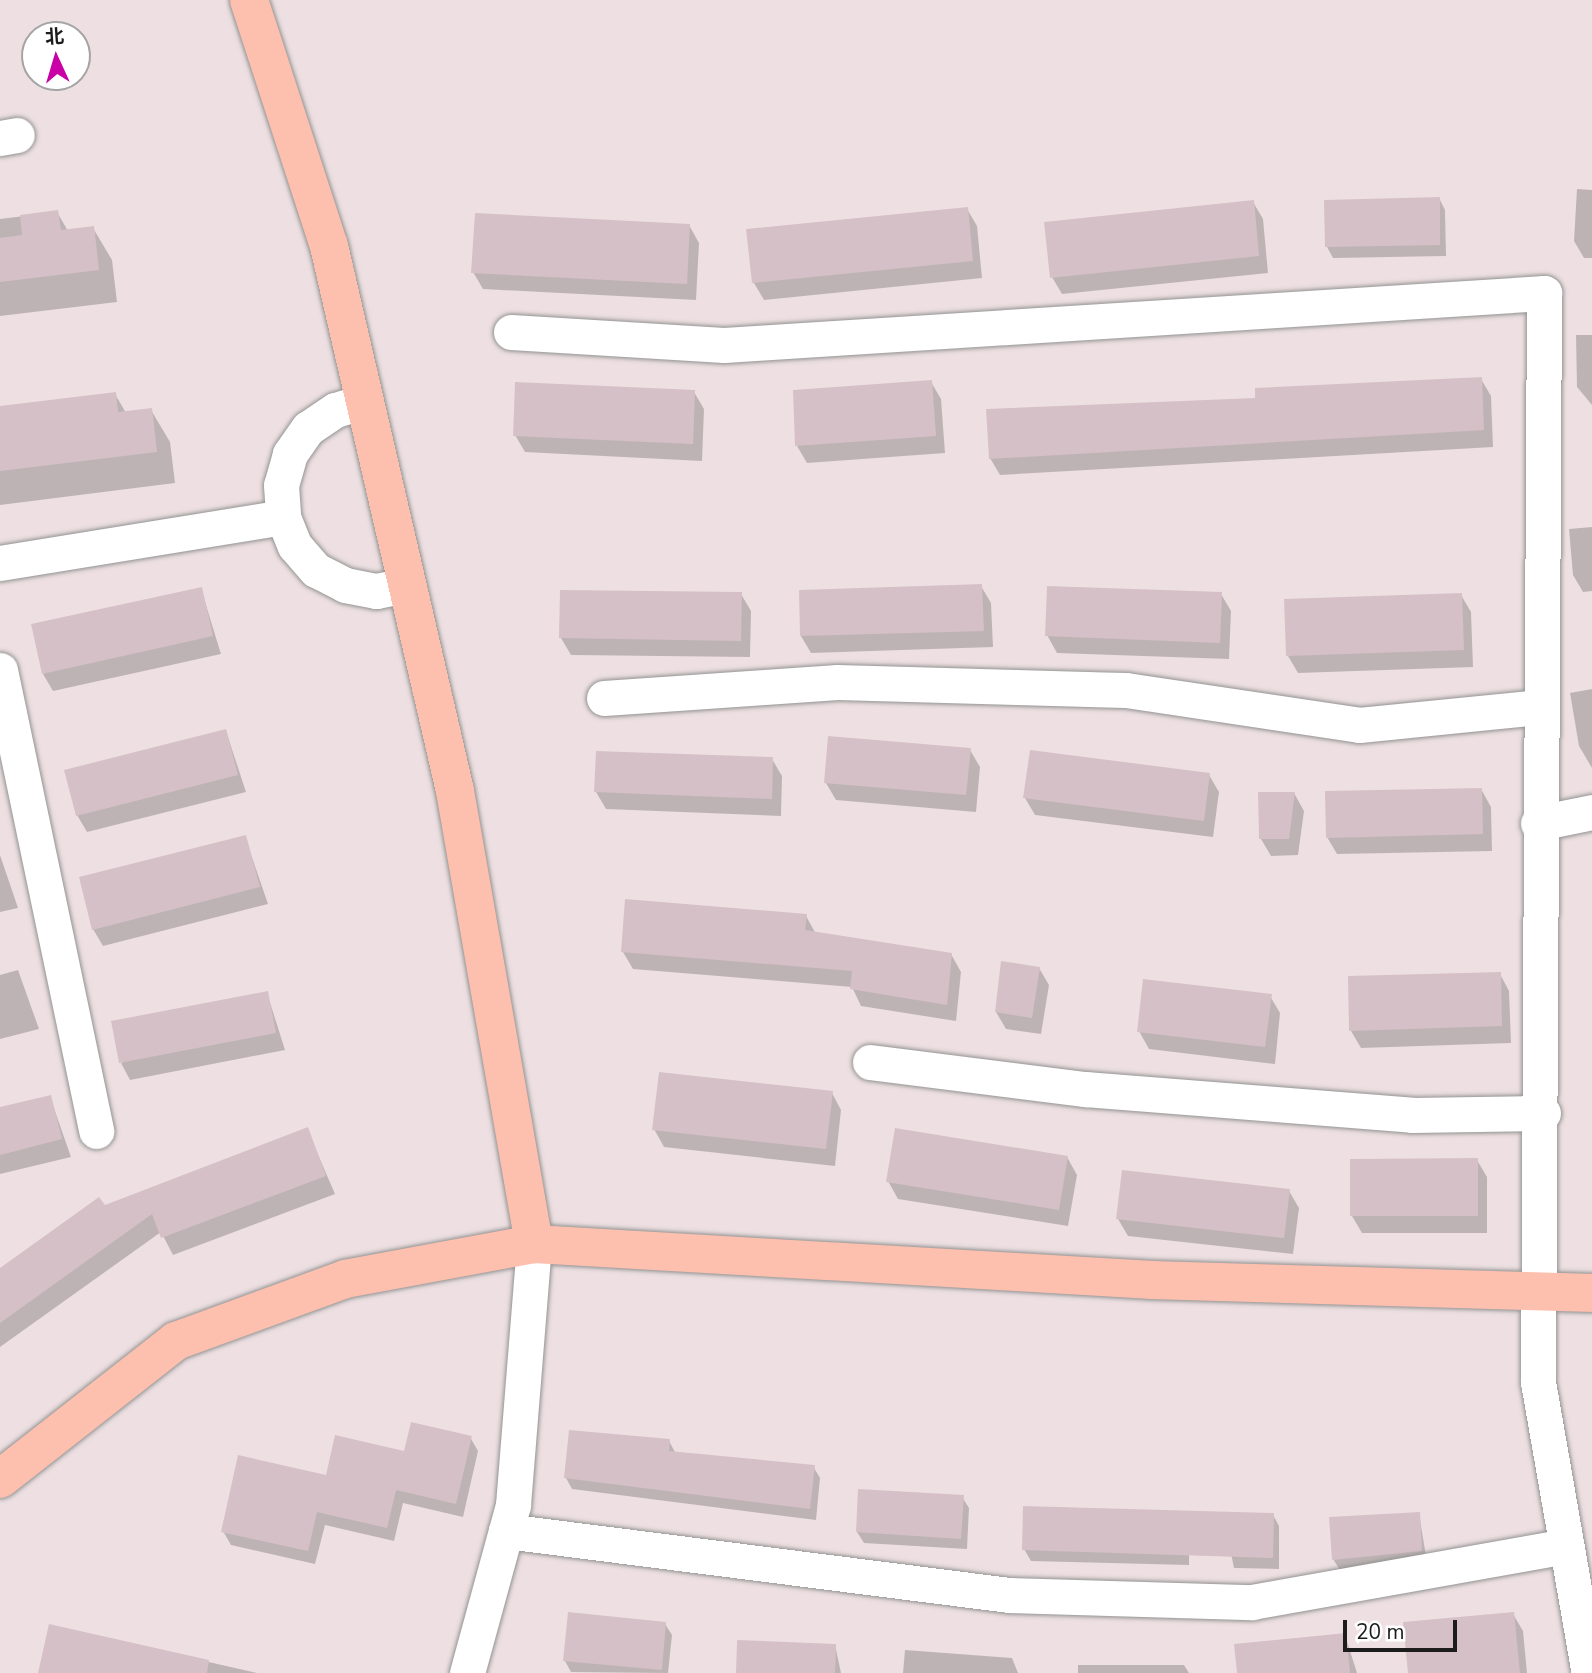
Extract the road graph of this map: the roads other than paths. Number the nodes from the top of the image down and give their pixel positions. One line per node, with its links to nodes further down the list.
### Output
1 (249, 0): 3 (street)
2 (511, 332): 9 (street)
3 (365, 401): 4 (street); 6 (street)
4 (283, 517): 5 (street); 6 (street)
5 (0, 563)
6 (407, 585): 15 (street)
7 (0, 670): 14 (street)
8 (604, 698): 9 (street)
9 (1538, 707): 11 (street)
10 (1592, 812): 11 (street)
11 (1538, 824): 13 (street)
12 (870, 1062): 13 (street)
13 (1543, 1113): 16 (street)
14 (96, 1131)
15 (534, 1244): 16 (street); 18 (street); 19 (street)
16 (1542, 1292): 17 (street); 20 (street)
17 (1592, 1293)
18 (0, 1479)
19 (506, 1531): 20 (street); 21 (street)
20 (1566, 1546): 22 (street)
21 (467, 1673)
22 (1589, 1673)

